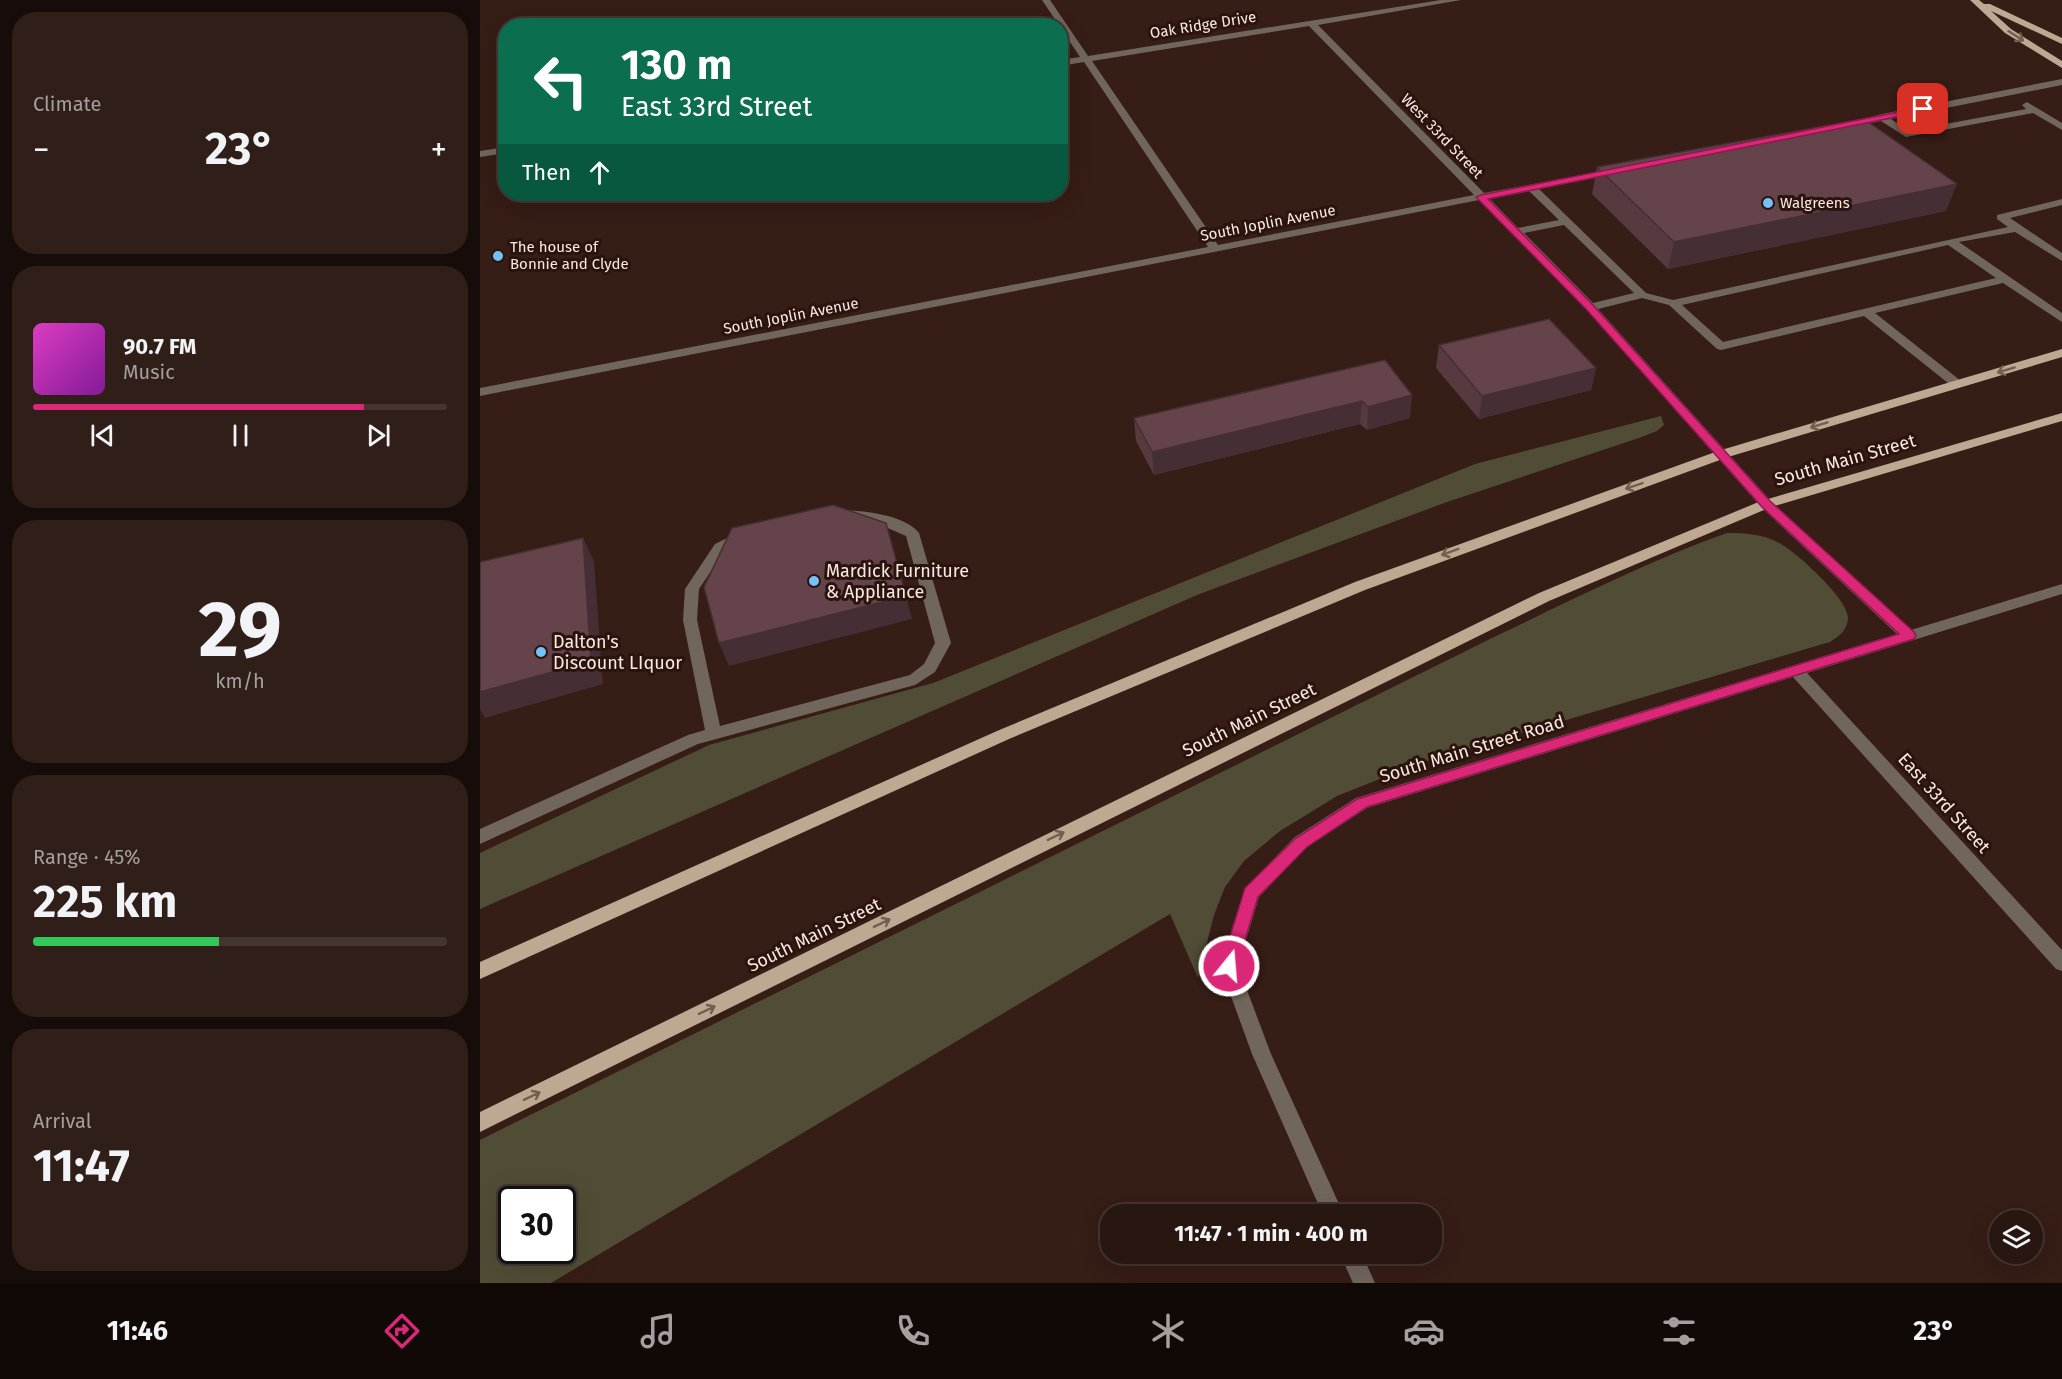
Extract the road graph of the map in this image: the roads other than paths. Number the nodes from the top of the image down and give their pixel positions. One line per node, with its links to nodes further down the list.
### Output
1 (1046, 0): 5 (street)
2 (1457, 0): 4 (street, Oak Ridge Drive)
3 (1974, 0): 8 (main road); 11 (main road, one-way to 11)
4 (1445, 1): 6 (street, Oak Ridge Drive)
5 (1059, 18)
6 (1311, 23): 9 (street, Oak Ridge Drive); 22 (street, West 33rd Street)
7 (1068, 32): 9 (street)
8 (2062, 41)
9 (1087, 59): 10 (street, Oak Ridge Drive); 28 (street)
10 (1068, 62)
11 (2062, 65)
12 (2062, 82): 13 (street)
13 (2006, 93): 14 (street); 15 (street)
14 (2034, 110): 15 (street); 17 (street)
15 (1882, 117): 16 (street)
16 (1835, 127)
17 (2062, 127)
18 (498, 151): 19 (street)
19 (480, 154)
20 (1625, 169): 21 (street, South Joplin Avenue)
21 (1531, 187): 22 (street, South Joplin Avenue); 24 (street)
22 (1481, 197): 26 (street, West 33rd Street); 28 (street, South Joplin Avenue)
23 (2060, 204): 25 (street)
24 (1568, 221): 26 (street); 31 (street)
25 (2017, 228): 27 (street); 29 (street)
26 (1514, 232): 33 (street, West 33rd Street)
27 (1950, 241): 30 (street); 32 (street)
28 (1215, 249): 38 (street, South Joplin Avenue)
29 (2062, 258)
30 (2004, 279): 34 (street); 35 (street)
31 (1642, 294): 32 (street); 33 (street)
32 (1673, 303): 34 (street)
33 (1590, 307): 40 (street, West 33rd Street)
34 (1867, 312): 37 (street)
35 (2062, 318)
36 (2062, 353): 37 (main road, one-way to 37)
37 (1957, 384): 40 (main road, one-way to 40)
38 (480, 392)
39 (2062, 417): 41 (main road, South Main Street)
40 (1723, 454): 41 (street); 50 (main road, one-way to 50)
41 (1766, 504): 45 (street); 51 (main road, South Main Street, one-way to 41)
42 (820, 516): 47 (street)
43 (751, 531): 47 (street)
44 (2062, 589): 45 (street, South Main Street Road)
45 (1909, 636): 46 (street, South Main Street Road)
46 (1796, 670): 49 (street, East 33rd Street); 52 (street, South Main Street Road)
47 (714, 733): 48 (street)
48 (480, 837)
49 (2062, 963)
50 (480, 971)
51 (480, 1122)
52 (1329, 1204)
53 (1355, 1264): 54 (street)
54 (1364, 1283)

